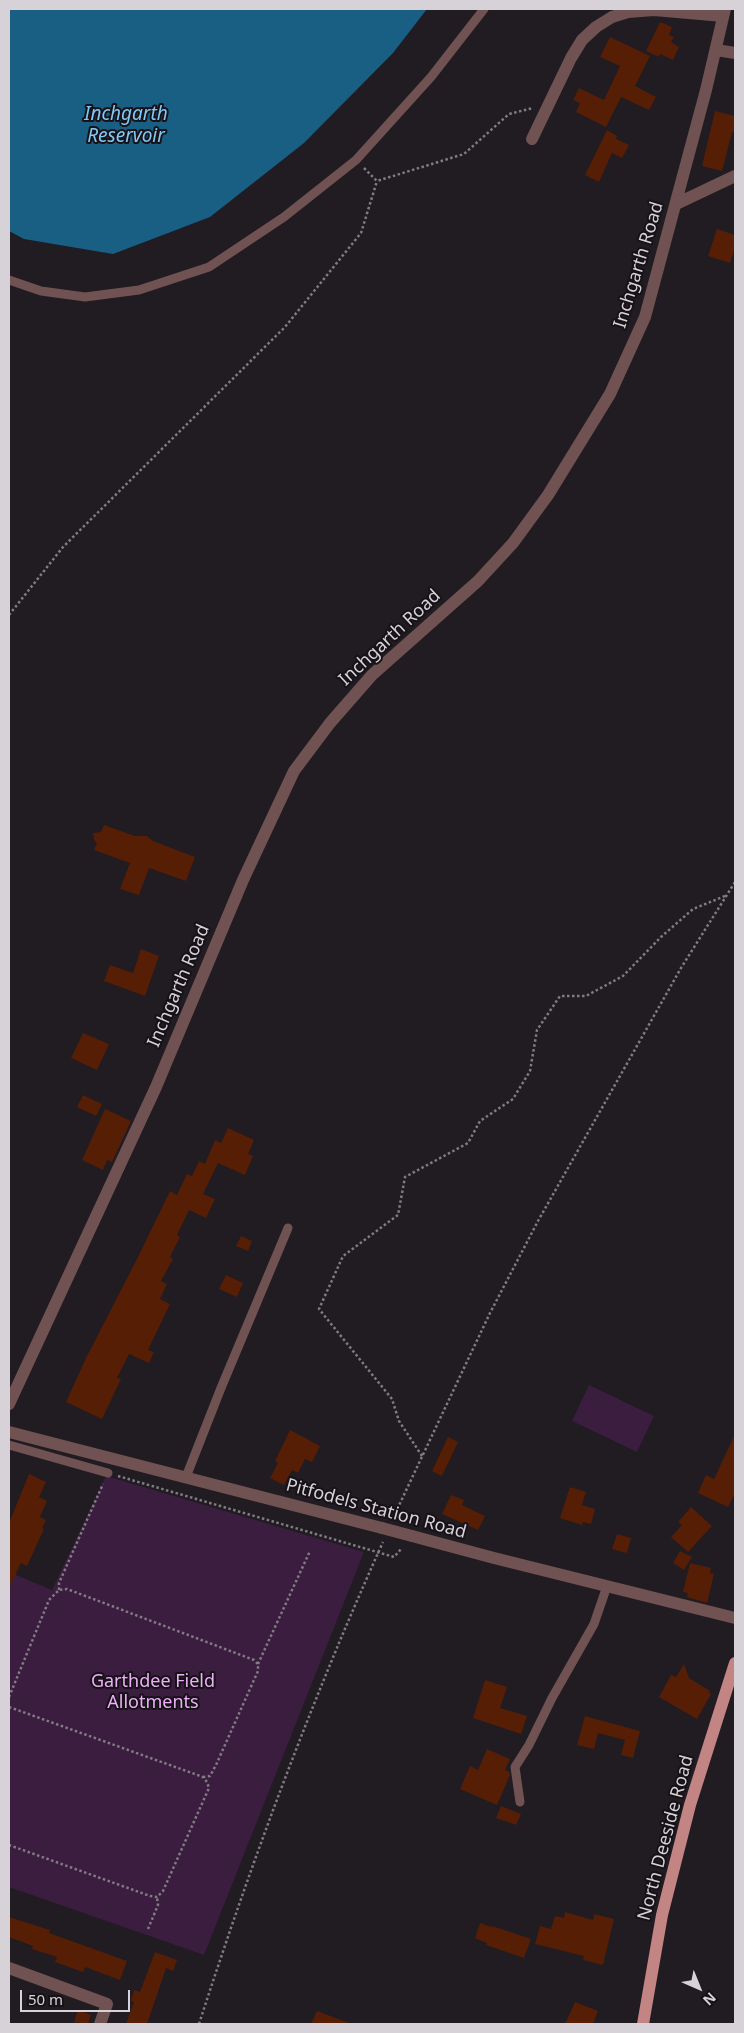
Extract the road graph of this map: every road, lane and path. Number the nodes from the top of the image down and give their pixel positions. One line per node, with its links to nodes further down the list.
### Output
1 (484, 9): 7 (lane)
2 (724, 13): 3 (street, Inchgarth Road); 5 (street)
3 (716, 50): 4 (street); 10 (street, Inchgarth Road)
4 (735, 53)
5 (547, 108): 6 (street); 9 (path)
6 (532, 139)
7 (356, 160): 9 (path); 11 (lane)
8 (735, 176): 10 (street)
9 (378, 181): 12 (path)
10 (676, 204): 16 (street, Inchgarth Road)
11 (9, 280)
12 (9, 615)
13 (735, 882): 14 (path)
14 (726, 895): 19 (path); 19 (path)
15 (288, 1228): 21 (lane)
16 (9, 1404)
17 (9, 1432): 21 (street, Pitfodels Station Road)
18 (10, 1447): 20 (lane)
19 (422, 1456): 22 (path)
20 (108, 1473): 25 (path); 27 (path)
21 (186, 1477): 22 (street, Pitfodels Station Road)
22 (386, 1529): 23 (street, Pitfodels Station Road, bridge); 25 (path)
23 (412, 1536): 25 (path); 26 (street, Pitfodels Station Road)
24 (310, 1551): 30 (path)
25 (378, 1553): 40 (path)
26 (607, 1586): 28 (street, Pitfodels Station Road); 34 (lane)
27 (59, 1590): 30 (path); 31 (path)
28 (735, 1618)
29 (735, 1663): 41 (main road, North Deeside Road)
30 (258, 1664): 33 (path)
31 (9, 1698)
32 (9, 1707): 33 (path)
33 (203, 1777): 36 (path)
34 (520, 1802)
35 (9, 1845): 36 (path)
36 (157, 1897): 37 (path)
37 (148, 1929)
38 (9, 1968): 39 (street)
39 (100, 2024)
40 (199, 2024)
41 (643, 2024)

